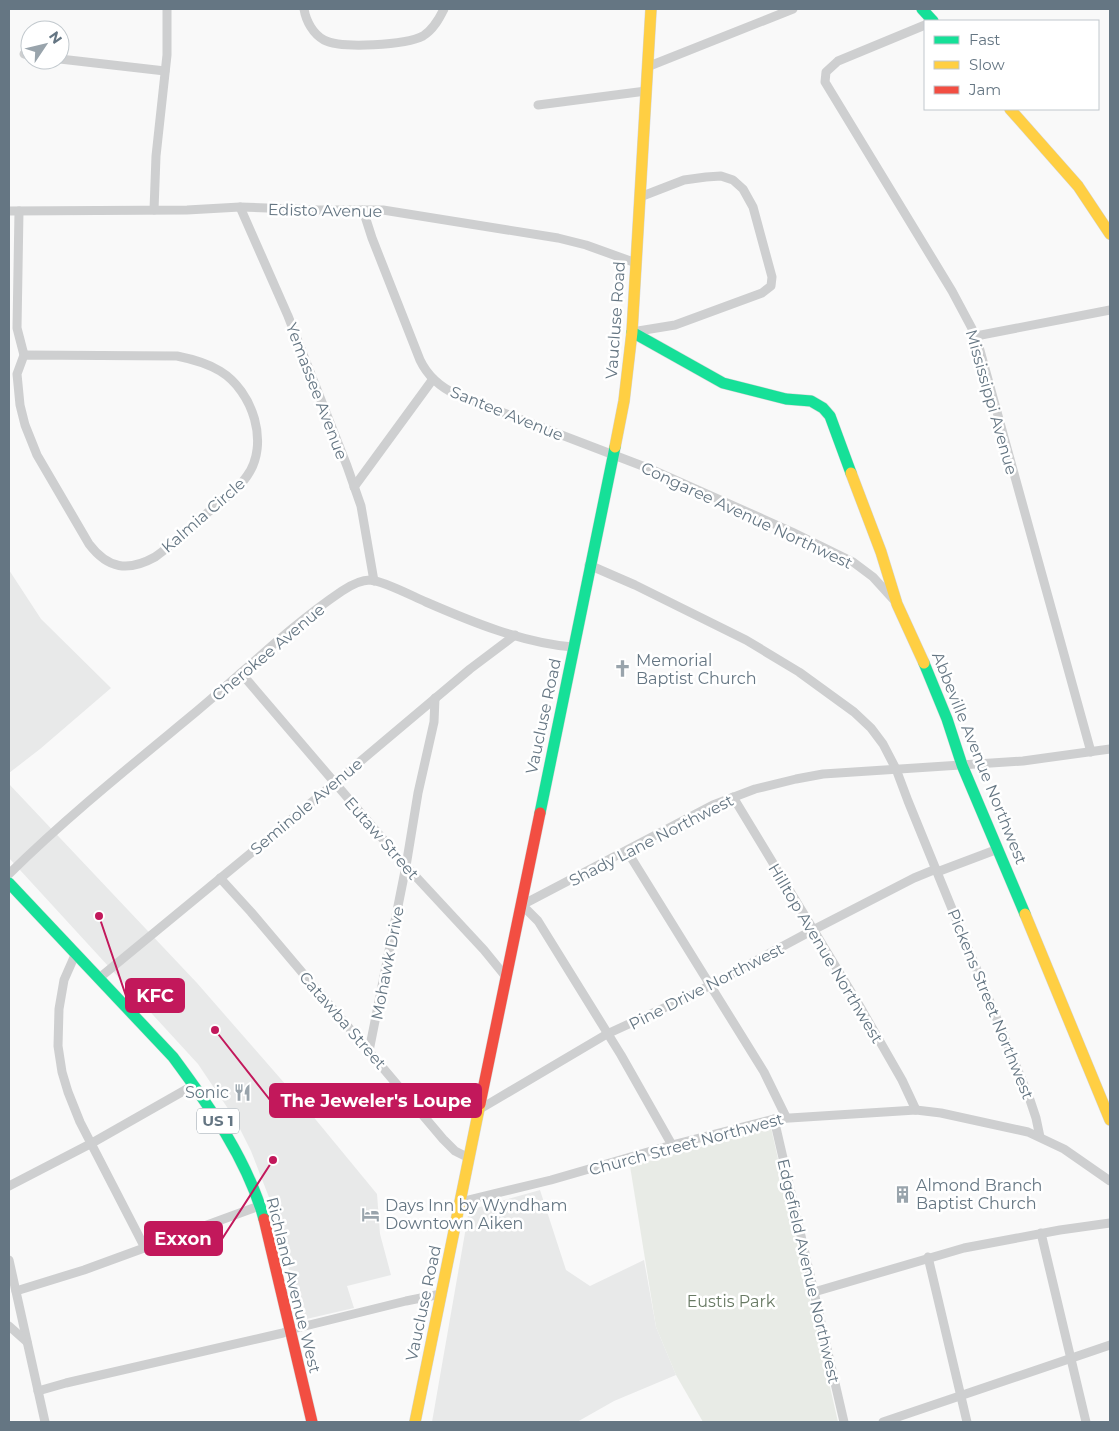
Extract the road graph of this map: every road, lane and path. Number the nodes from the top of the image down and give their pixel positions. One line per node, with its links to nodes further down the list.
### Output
1 (166, 9): 11 (street)
2 (304, 9): 3 (street)
3 (444, 9)
4 (651, 9): 10 (street, Vaucluse Road)
5 (793, 9): 10 (street)
6 (922, 9): 7 (street)
7 (932, 20)
8 (924, 25): 25 (street, Mississippi Avenue)
9 (70, 59): 11 (street)
10 (647, 67): 12 (street, Vaucluse Road)
11 (165, 71): 17 (street)
12 (646, 91): 13 (street); 15 (street, Vaucluse Road)
13 (538, 105)
14 (1011, 110): 21 (street)
15 (640, 198): 22 (street, Vaucluse Road); 24 (street)
16 (240, 208): 17 (street, Edisto Avenue); 18 (street, Edisto Avenue); 29 (street, Yemassee Avenue)
17 (154, 210): 20 (street, Edisto Avenue)
18 (363, 210): 22 (street, Edisto Avenue); 27 (street, Santee Avenue)
19 (9, 211): 20 (street, Edisto Avenue)
20 (19, 211): 26 (street, Kalmia Circle)
21 (1110, 234)
22 (636, 263): 24 (street, Vaucluse Road)
23 (1110, 310): 25 (street)
24 (632, 332): 28 (street, Vaucluse Road); 32 (street, Abbeville Avenue Northwest)
25 (976, 336): 38 (street, Mississippi Avenue)
26 (24, 355): 26 (street, Kalmia Circle)
27 (433, 379): 28 (street, Santee Avenue); 29 (street)
28 (614, 455): 30 (street, Vaucluse Road); 32 (street, Congaree Avenue Northwest)
29 (354, 487): 31 (street, Yemassee Avenue)
30 (590, 564): 34 (street, Vaucluse Road); 40 (street, Pickens Street Northwest)
31 (374, 581): 33 (street); 35 (street, Cherokee Avenue)
32 (897, 604): 39 (street, Abbeville Avenue Northwest)
33 (515, 635): 34 (street); 36 (street, Seminole Avenue)
34 (574, 647): 50 (street, Vaucluse Road)
35 (241, 673): 41 (street, Eutaw Street); 47 (street, Cherokee Avenue)
36 (435, 698): 41 (street, Seminole Avenue); 45 (street, Mohawk Drive)
37 (1110, 750): 38 (street, Shady Lane Northwest)
38 (1091, 752): 39 (street, Shady Lane Northwest)
39 (962, 765): 40 (street, Shady Lane Northwest); 43 (street, Abbeville Avenue Northwest)
40 (896, 769): 42 (street, Shady Lane Northwest); 46 (street, Pickens Street Northwest)
41 (334, 783): 45 (street, Eutaw Street); 48 (street, Seminole Avenue)
42 (733, 797): 44 (street, Shady Lane Northwest); 51 (street, Hilltop Avenue Northwest)
43 (998, 849): 46 (street, Pine Drive Northwest); 63 (street, Abbeville Avenue Northwest)
44 (627, 850): 50 (street, Shady Lane Northwest); 55 (street)
45 (406, 866): 53 (street, Eutaw Street); 57 (street, Mohawk Drive)
46 (936, 871): 51 (street, Pine Drive Northwest); 64 (street, Pickens Street Northwest)
47 (9, 874)
48 (220, 878): 54 (street, Seminole Avenue); 57 (street, Catawba Street)
49 (9, 883): 52 (street, Richland Avenue West / US 1)
50 (522, 905): 53 (street, Vaucluse Road); 56 (street)
51 (813, 930): 55 (street, Pine Drive Northwest); 60 (street, Hilltop Avenue Northwest)
52 (75, 955): 54 (street, Richland Avenue West / US 1); 65 (street)
53 (506, 977): 59 (street, Vaucluse Road)
54 (98, 979): 58 (street, Richland Avenue West / US 1)
55 (710, 985): 56 (street, Pine Drive Northwest); 61 (street)
56 (607, 1034): 59 (street, Pine Drive Northwest); 66 (street)
57 (369, 1050): 67 (street, Catawba Street)
58 (194, 1085): 65 (street); 71 (street, Richland Avenue West / US 1)
59 (480, 1109): 67 (street, Vaucluse Road)
60 (916, 1110): 61 (street, Church Street Northwest); 64 (street, Church Street Northwest)
61 (786, 1117): 62 (street, Church Street Northwest)
62 (774, 1119): 66 (street, Church Street Northwest); 78 (street, Edgefield Avenue Northwest)
63 (1110, 1120)
64 (1040, 1137): 68 (street, Church Street Northwest)
65 (92, 1143): 69 (street); 74 (street)
66 (672, 1145): 70 (street, Church Street Northwest)
67 (469, 1158): 70 (street, Vaucluse Road)
68 (1110, 1180)
69 (9, 1186)
70 (460, 1202): 79 (street, Vaucluse Road)
71 (259, 1206): 74 (street); 81 (street, Richland Avenue West / US 1)
72 (1110, 1223): 73 (street)
73 (1041, 1233): 75 (street); 84 (street)
74 (145, 1248): 77 (street)
75 (928, 1257): 78 (street); 86 (street)
76 (9, 1260): 77 (street)
77 (16, 1291): 82 (street)
78 (814, 1292): 90 (street, Edgefield Avenue Northwest)
79 (441, 1294): 81 (street); 89 (street, Vaucluse Road)
80 (9, 1326): 82 (street)
81 (288, 1330): 85 (street); 88 (street, Richland Avenue West / US 1)
82 (27, 1342): 85 (street)
83 (1110, 1345): 84 (street)
84 (1072, 1357): 86 (street); 93 (street)
85 (38, 1391): 87 (street)
86 (961, 1397): 91 (street); 92 (street)
87 (45, 1422)
88 (312, 1422)
89 (416, 1422)
90 (844, 1422)
91 (883, 1422)
92 (967, 1422)
93 (1086, 1422)

